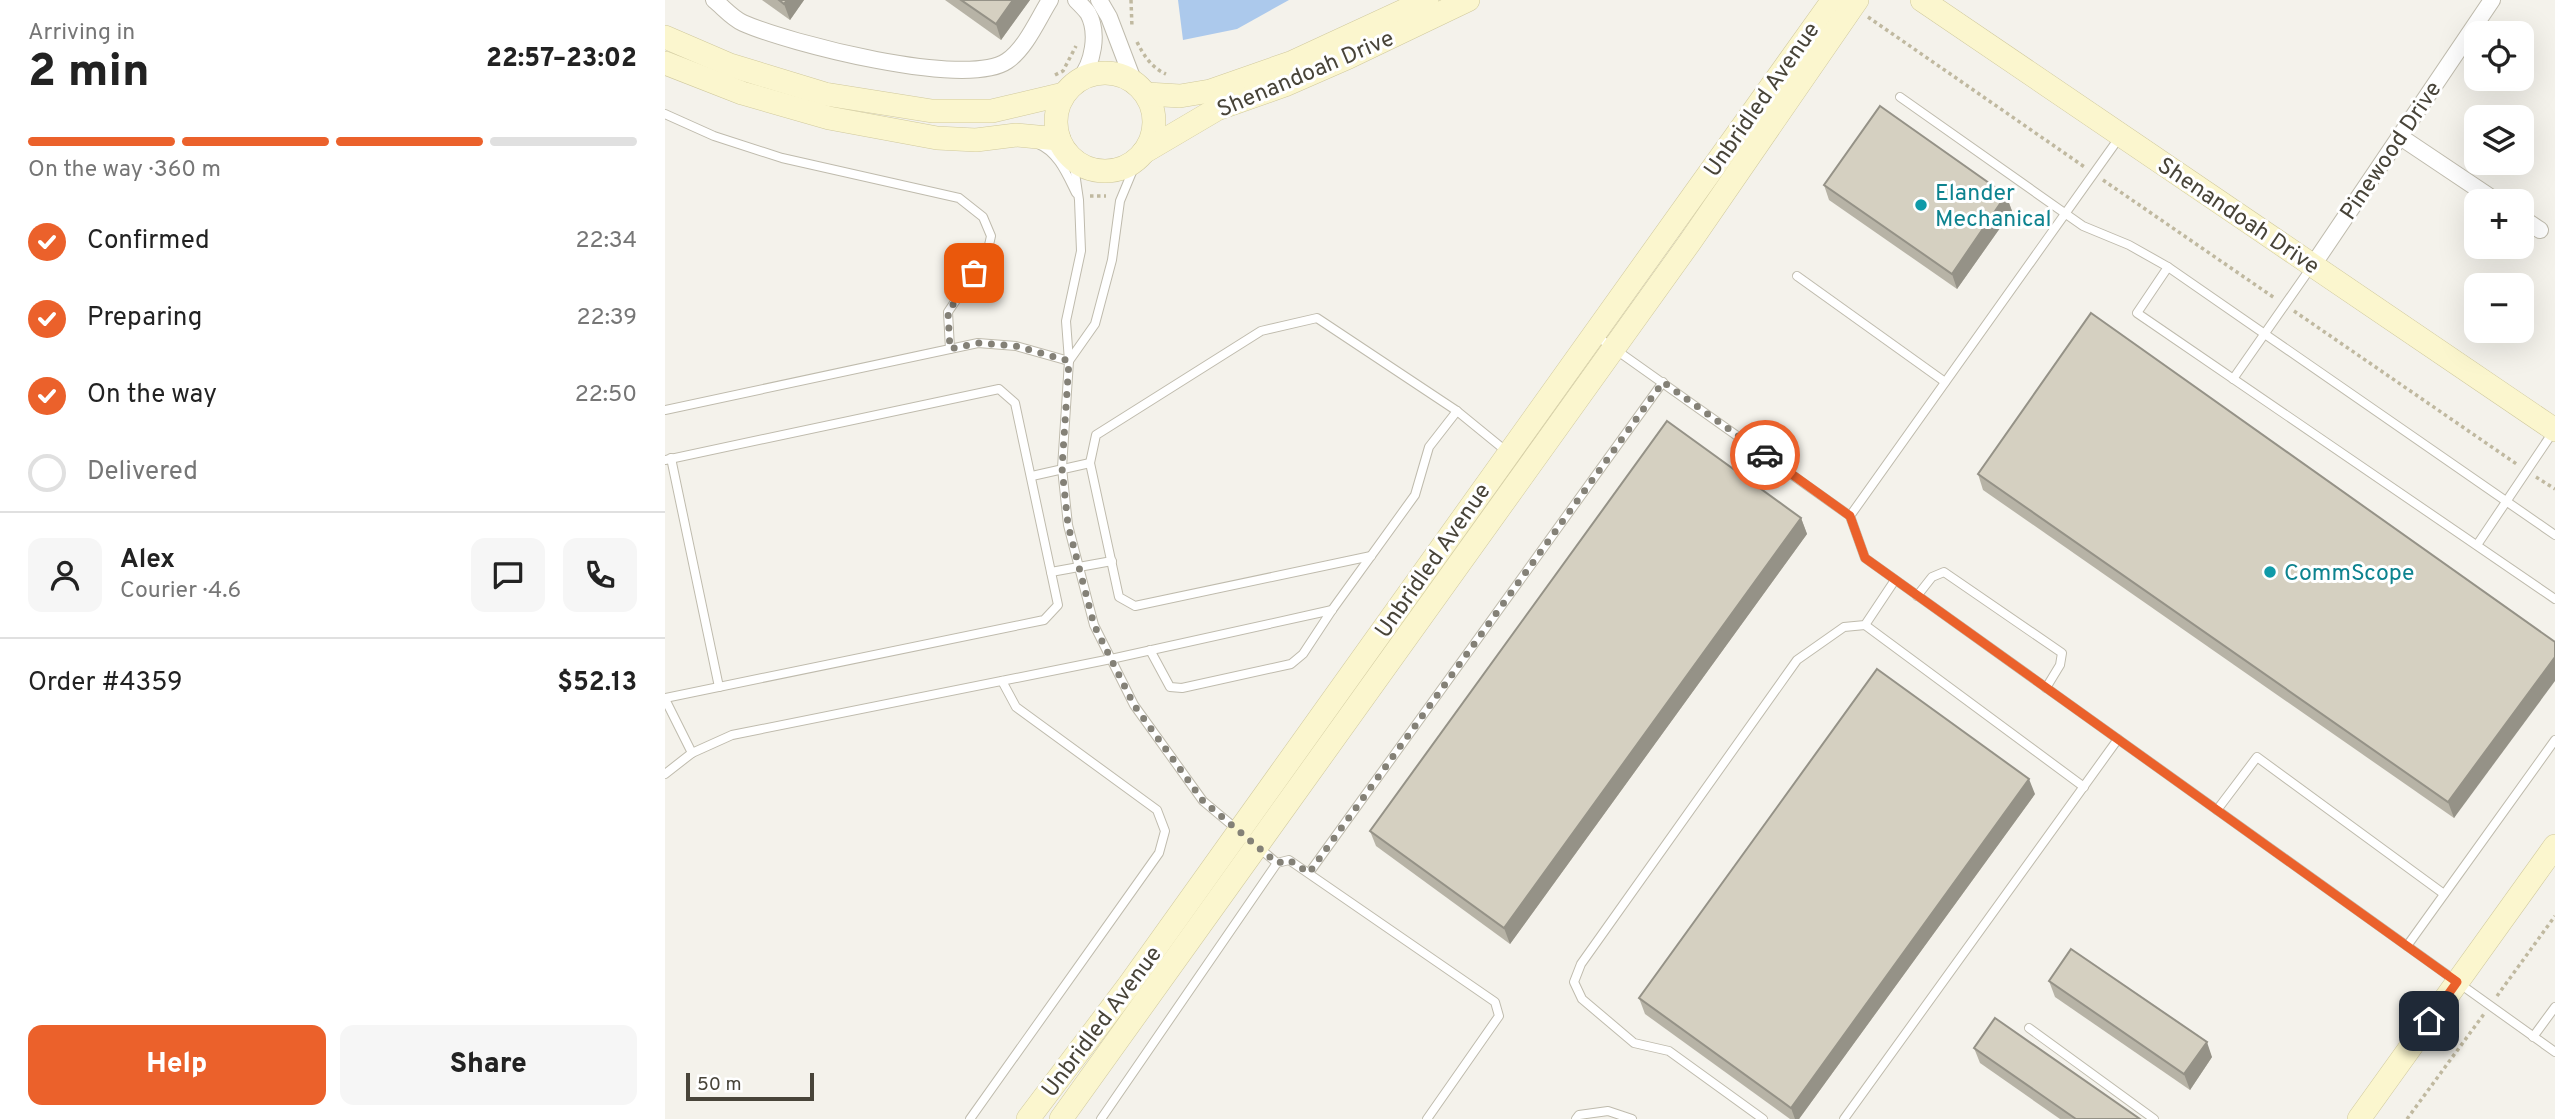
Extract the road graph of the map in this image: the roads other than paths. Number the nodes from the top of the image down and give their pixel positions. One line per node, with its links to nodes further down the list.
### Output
1 (714, 0): 2 (street)
2 (1050, 0)
3 (1076, 0): 9 (street)
4 (1427, 0): 13 (street, Shenandoah Drive)
5 (1468, 0): 20 (street, Shenandoah Drive)
6 (1922, 0): 17 (street, Shenandoah Drive)
7 (2492, 0): 18 (street, Pinewood Drive)
8 (1848, 2): 30 (street, Unbridled Avenue); 32 (street, Unbridled Avenue)
9 (1097, 7): 12 (street); 13 (street)
10 (665, 37): 12 (street)
11 (665, 63): 16 (street)
12 (1071, 87): 13 (street); 19 (street)
13 (1140, 87): 20 (street)
14 (1900, 97): 24 (lane)
15 (665, 114): 33 (lane)
16 (1016, 135): 19 (street); 23 (lane)
17 (2121, 135): 24 (lane); 27 (street, Shenandoah Drive)
18 (2399, 136): 22 (street); 27 (street, Pinewood Drive)
19 (1059, 139): 21 (street)
20 (1140, 156): 21 (street); 34 (lane)
21 (1073, 159): 23 (lane)
22 (2478, 189)
23 (1079, 200): 34 (lane)
24 (2066, 213): 28 (lane); 37 (lane)
25 (2534, 226): 26 (street)
26 (2540, 230)
27 (2313, 265): 31 (lane); 40 (street, Shenandoah Drive)
28 (2168, 267): 31 (lane); 35 (lane)
29 (1797, 276): 37 (lane)
30 (1594, 334): 32 (lane); 41 (street, Unbridled Avenue)
31 (2265, 335): 35 (lane); 46 (lane)
32 (1614, 348): 36 (lane); 72 (street, Unbridled Avenue)
33 (950, 349): 34 (lane); 38 (lane)
34 (1069, 361): 44 (lane)
35 (2233, 379): 49 (lane)
36 (1663, 382): 47 (lane); 75 (lane)
37 (1945, 383): 47 (lane)
38 (665, 411)
39 (1457, 411): 41 (lane); 43 (lane); 50 (lane)
40 (2555, 430): 46 (lane)
41 (1508, 453): 71 (street, Unbridled Avenue)
42 (668, 459): 45 (lane); 62 (lane)
43 (1090, 463): 44 (lane); 51 (lane)
44 (1062, 468): 45 (lane); 52 (lane)
45 (1032, 476): 53 (lane)
46 (2506, 501): 48 (lane); 49 (lane)
47 (1850, 516): 54 (lane)
48 (2555, 536)
49 (2477, 545): 56 (lane)
50 (1371, 556): 51 (lane); 57 (lane)
51 (1112, 561): 52 (lane)
52 (1079, 567): 53 (lane); 60 (lane)
53 (1051, 572): 62 (lane)
54 (1895, 580): 55 (lane); 58 (lane)
55 (1917, 596): 63 (lane); 63 (lane)
56 (2555, 599)
57 (1332, 610): 59 (lane); 59 (lane)
58 (1865, 625): 69 (lane); 90 (lane)
59 (1150, 650): 60 (lane)
60 (1111, 659): 61 (lane); 71 (lane)
61 (1002, 681): 67 (lane); 83 (lane)
62 (719, 687): 64 (lane)
63 (2046, 688): 65 (lane)
64 (665, 699): 67 (lane)
65 (2118, 739): 69 (lane); 70 (lane)
66 (2555, 740): 76 (lane)
67 (692, 753): 68 (lane)
68 (665, 774)
69 (2084, 787): 91 (lane)
70 (2217, 810): 76 (lane); 77 (lane)
71 (1240, 830): 72 (lane); 84 (street, Unbridled Avenue)
72 (1258, 846): 74 (lane); 85 (street, Unbridled Avenue)
73 (2555, 846): 78 (street)
74 (1277, 863): 75 (lane); 86 (lane)
75 (1309, 873): 87 (lane)
76 (2444, 894): 77 (lane)
77 (2407, 946): 78 (lane)
78 (2457, 982): 81 (lane); 93 (street)
79 (2555, 1007): 81 (lane)
80 (2029, 1028): 92 (lane)
81 (2533, 1037): 82 (lane)
82 (2555, 1052)
83 (970, 1119)
84 (1028, 1119)
85 (1061, 1119)
86 (1101, 1119)
87 (1427, 1119)
88 (1576, 1119): 89 (lane)
89 (1632, 1119)
90 (1763, 1119)
91 (1844, 1119)
92 (2154, 1119)
93 (2359, 1119)

